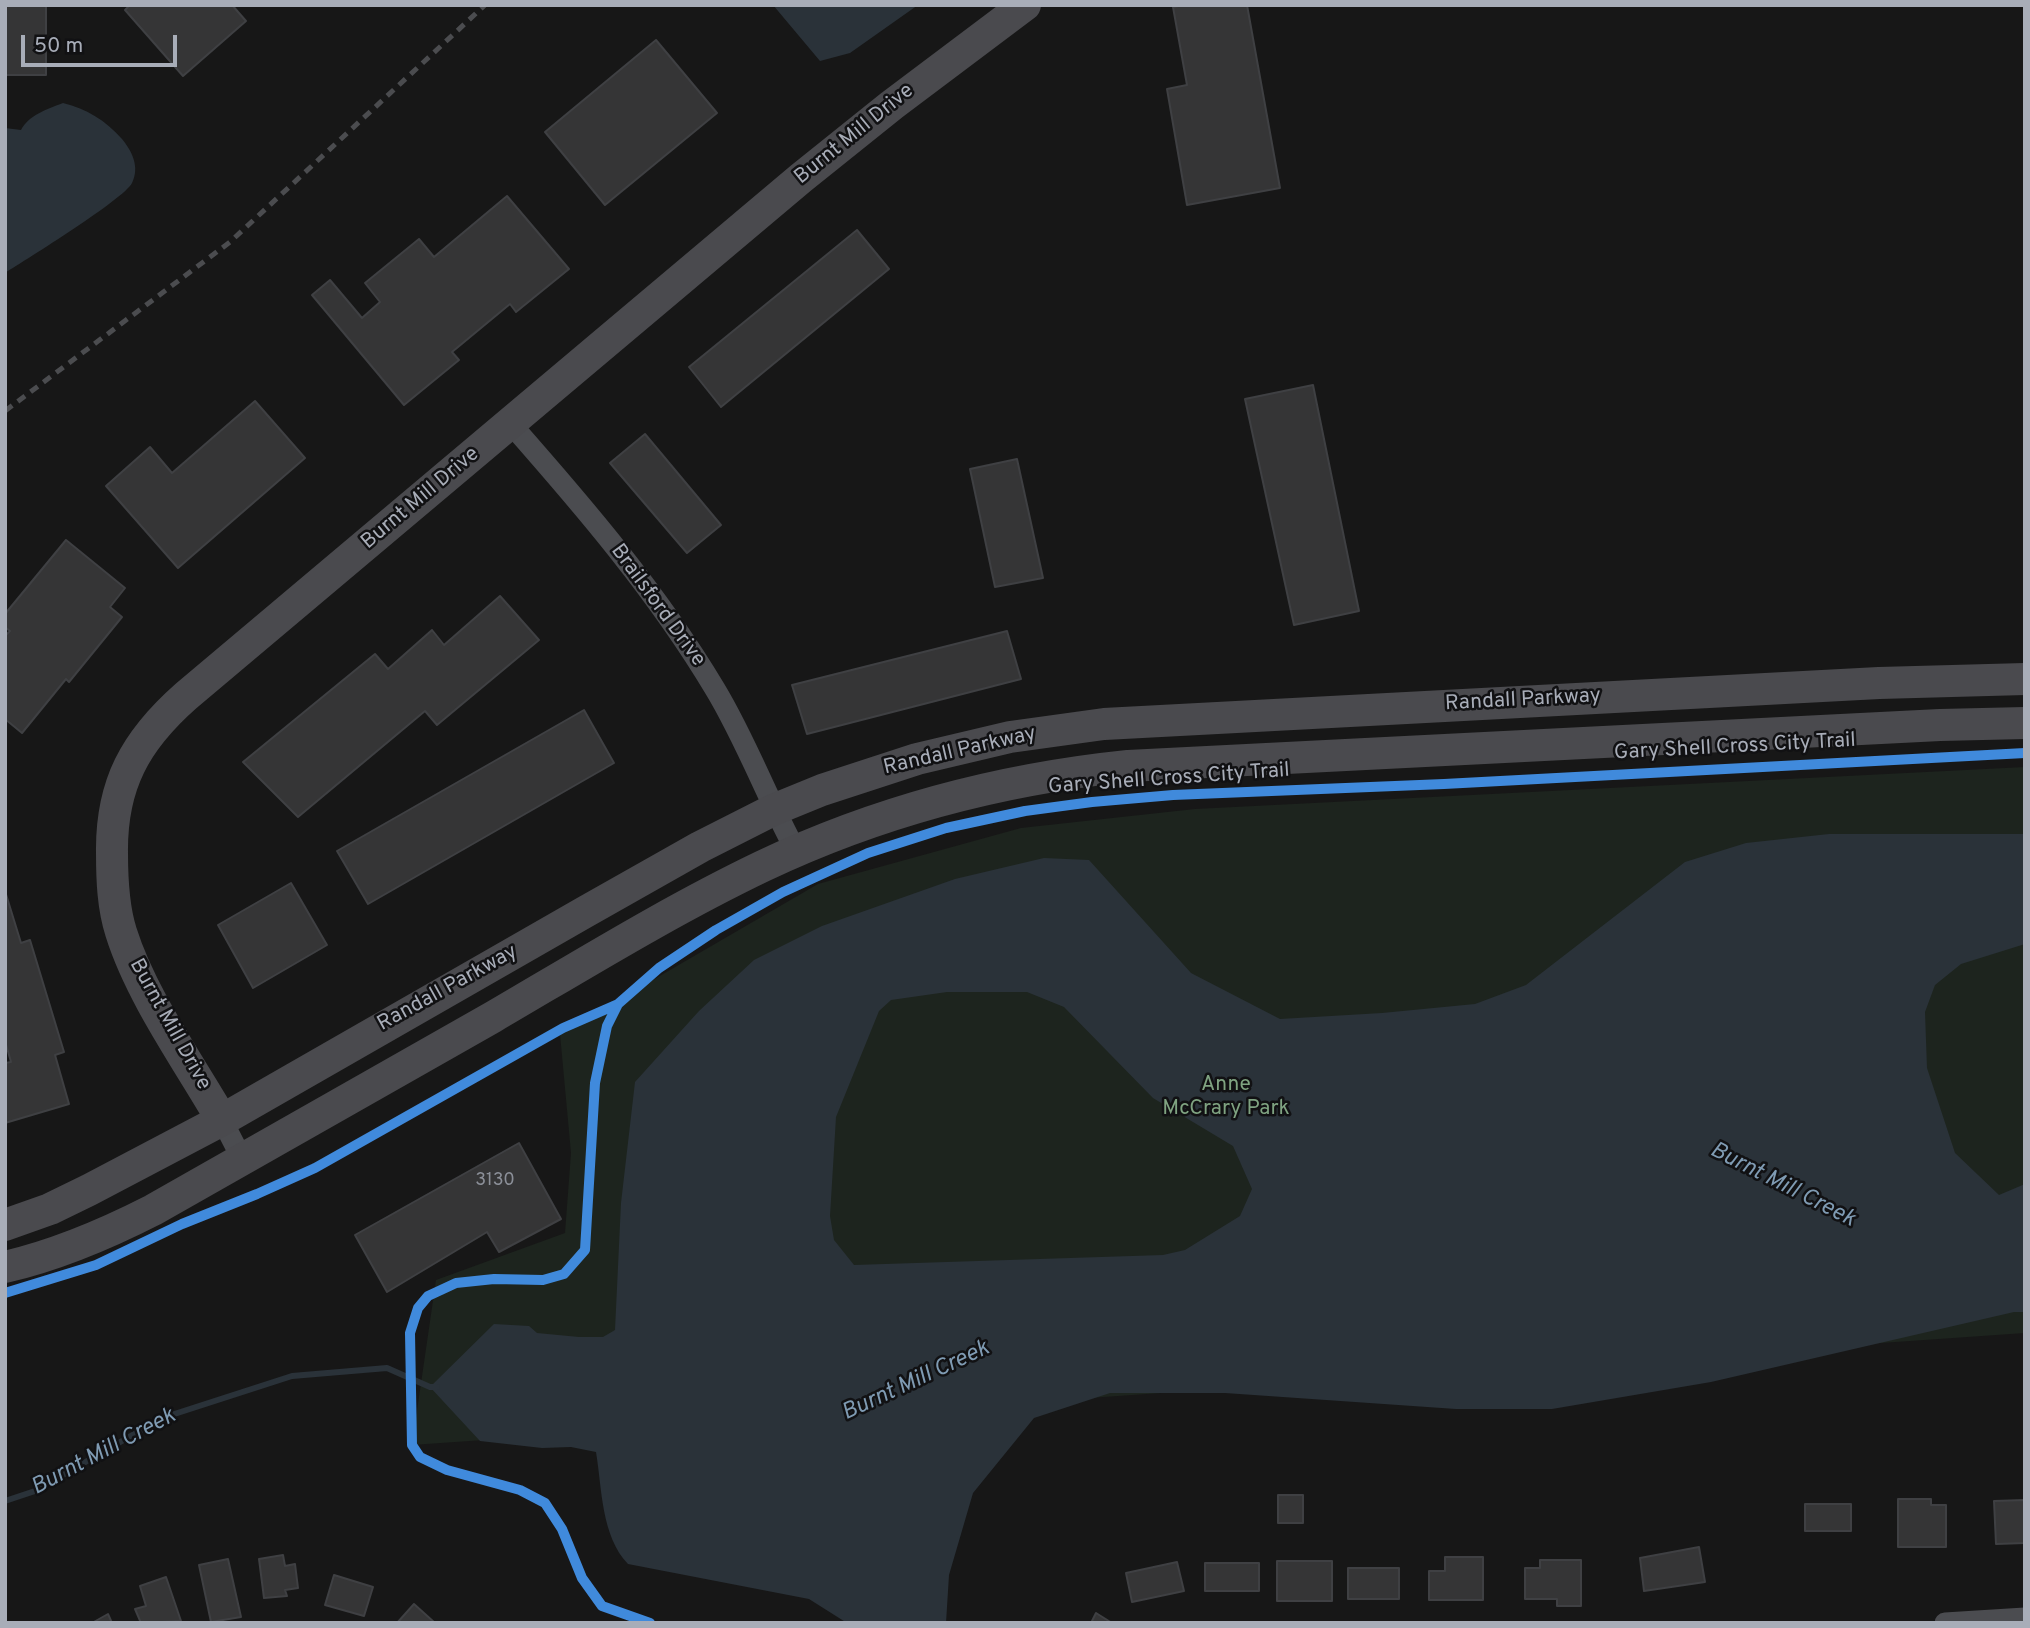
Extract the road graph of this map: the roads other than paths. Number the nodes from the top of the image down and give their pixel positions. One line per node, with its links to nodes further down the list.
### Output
1 (1025, 5): 2 (main road, Burnt Mill Drive)
2 (510, 423): 5 (street, Brailsford Drive); 7 (main road, Burnt Mill Drive)
3 (2025, 679): 5 (main road, Randall Parkway)
4 (2025, 723): 6 (main road, Randall Parkway)
5 (773, 810): 6 (street, Brailsford Drive); 7 (main road, Randall Parkway)
6 (796, 851): 8 (main road, Randall Parkway)
7 (222, 1120): 8 (street); 9 (main road, Randall Parkway)
8 (242, 1159): 10 (main road, Randall Parkway)
9 (5, 1225)
10 (5, 1268)
11 (2025, 1618): 12 (street)
12 (1945, 1623)

